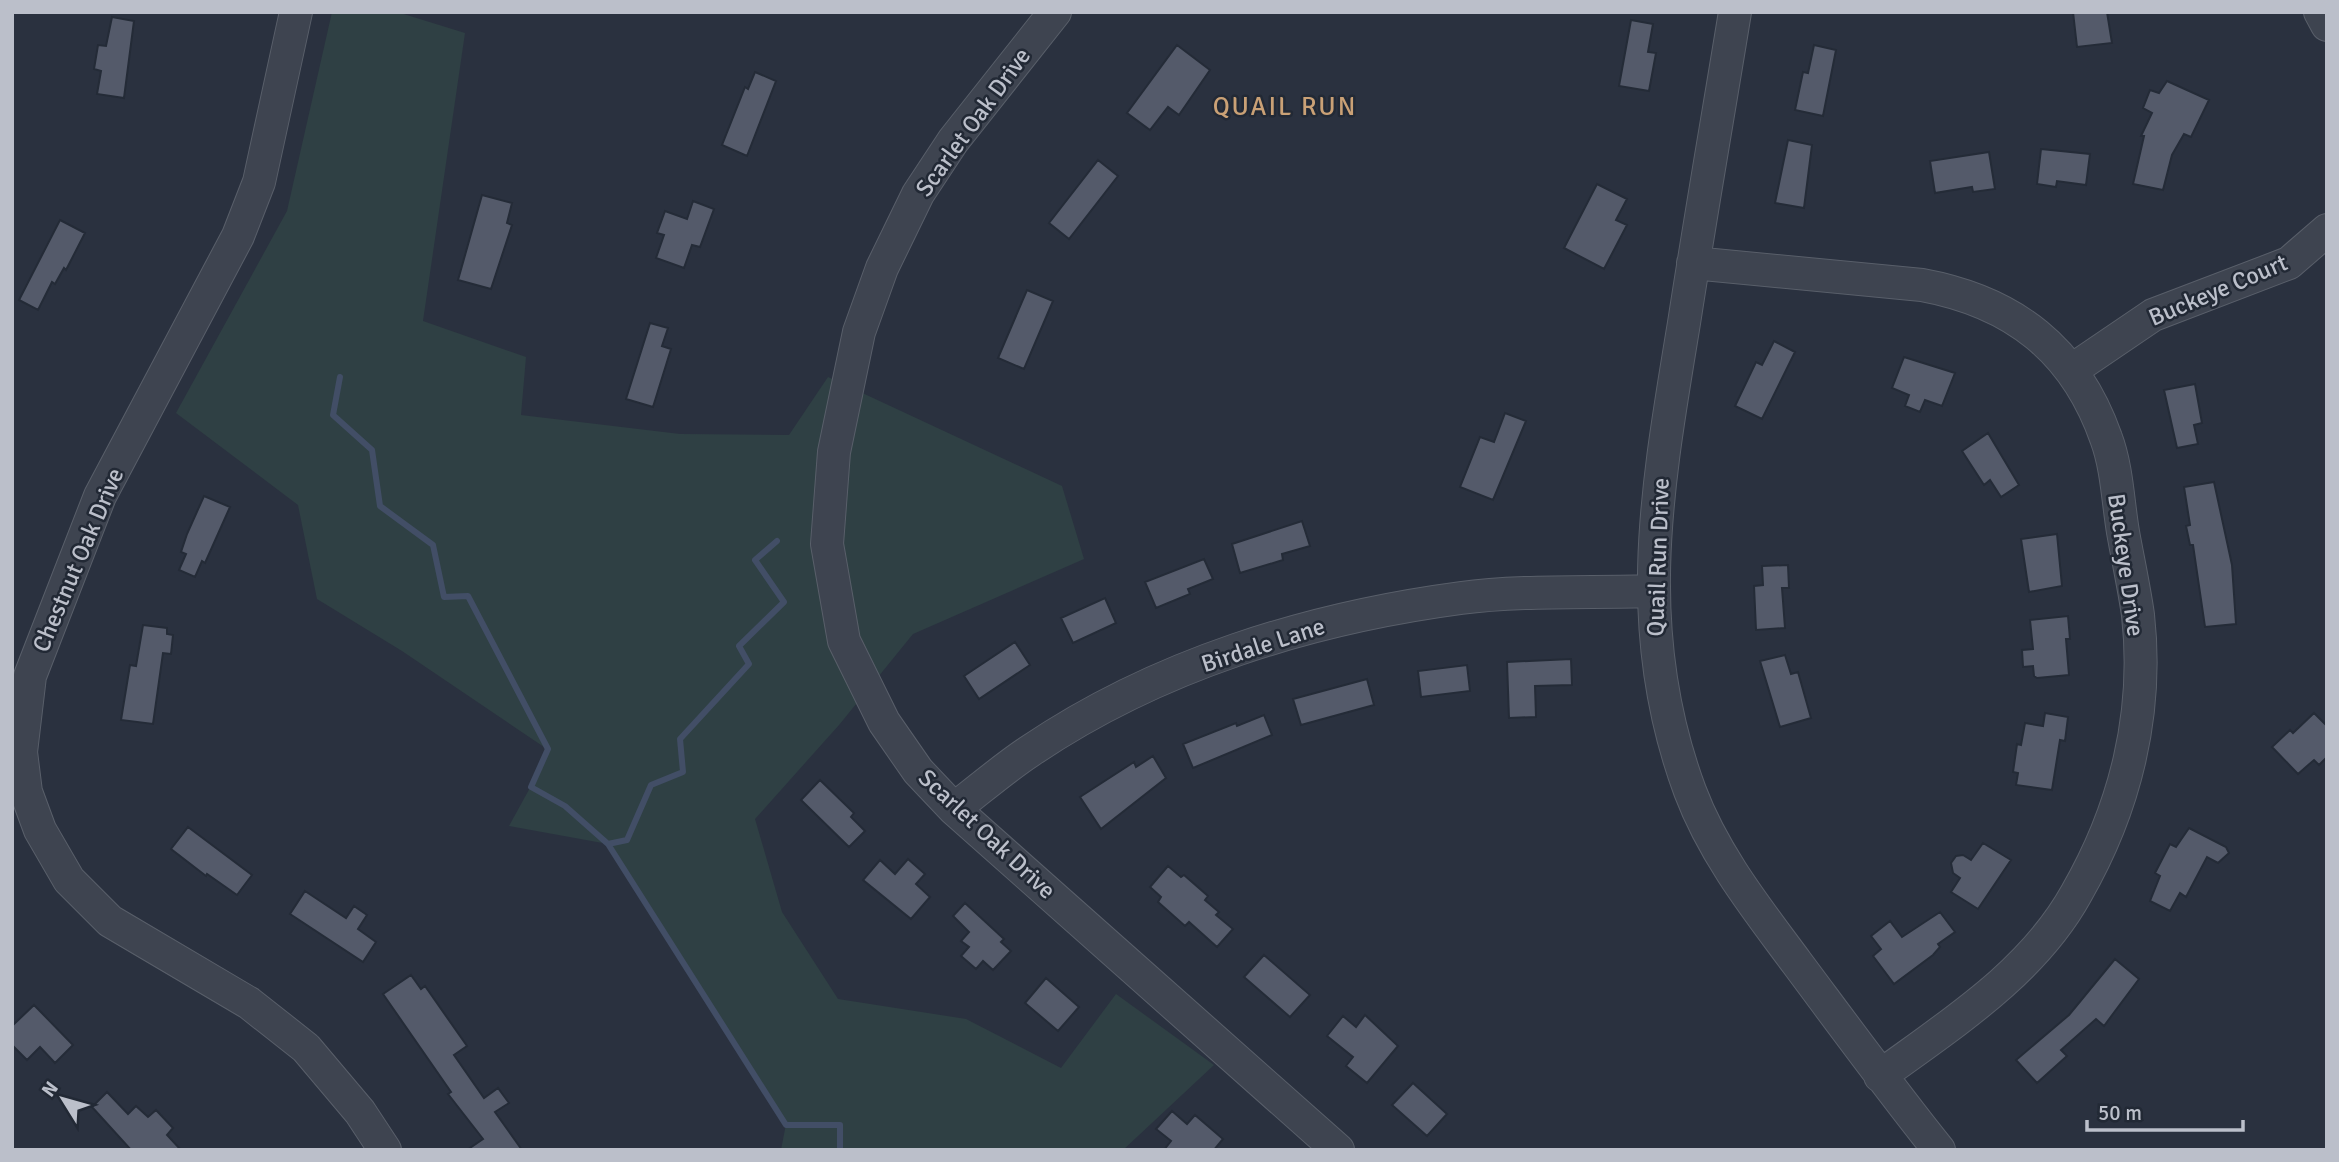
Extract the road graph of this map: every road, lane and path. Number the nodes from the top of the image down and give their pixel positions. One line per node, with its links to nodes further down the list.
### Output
1 (296, 12): 12 (street, Chestnut Oak Drive)
2 (1055, 12): 10 (street, Scarlet Oak Drive)
3 (1735, 12): 7 (street, Quail Run Drive)
4 (2320, 12): 5 (street)
5 (2327, 25)
6 (2327, 230): 8 (street, Buckeye Court)
7 (1693, 263): 8 (street, Buckeye Drive); 9 (street, Quail Run Drive)
8 (2072, 370): 11 (street, Buckeye Drive)
9 (1652, 591): 10 (street, Birdale Lane); 11 (street, Quail Run Drive)
10 (954, 809): 13 (street, Scarlet Oak Drive)
11 (1880, 1076): 14 (street, Quail Run Drive)
12 (385, 1150)
13 (1338, 1150)
14 (1939, 1150)

